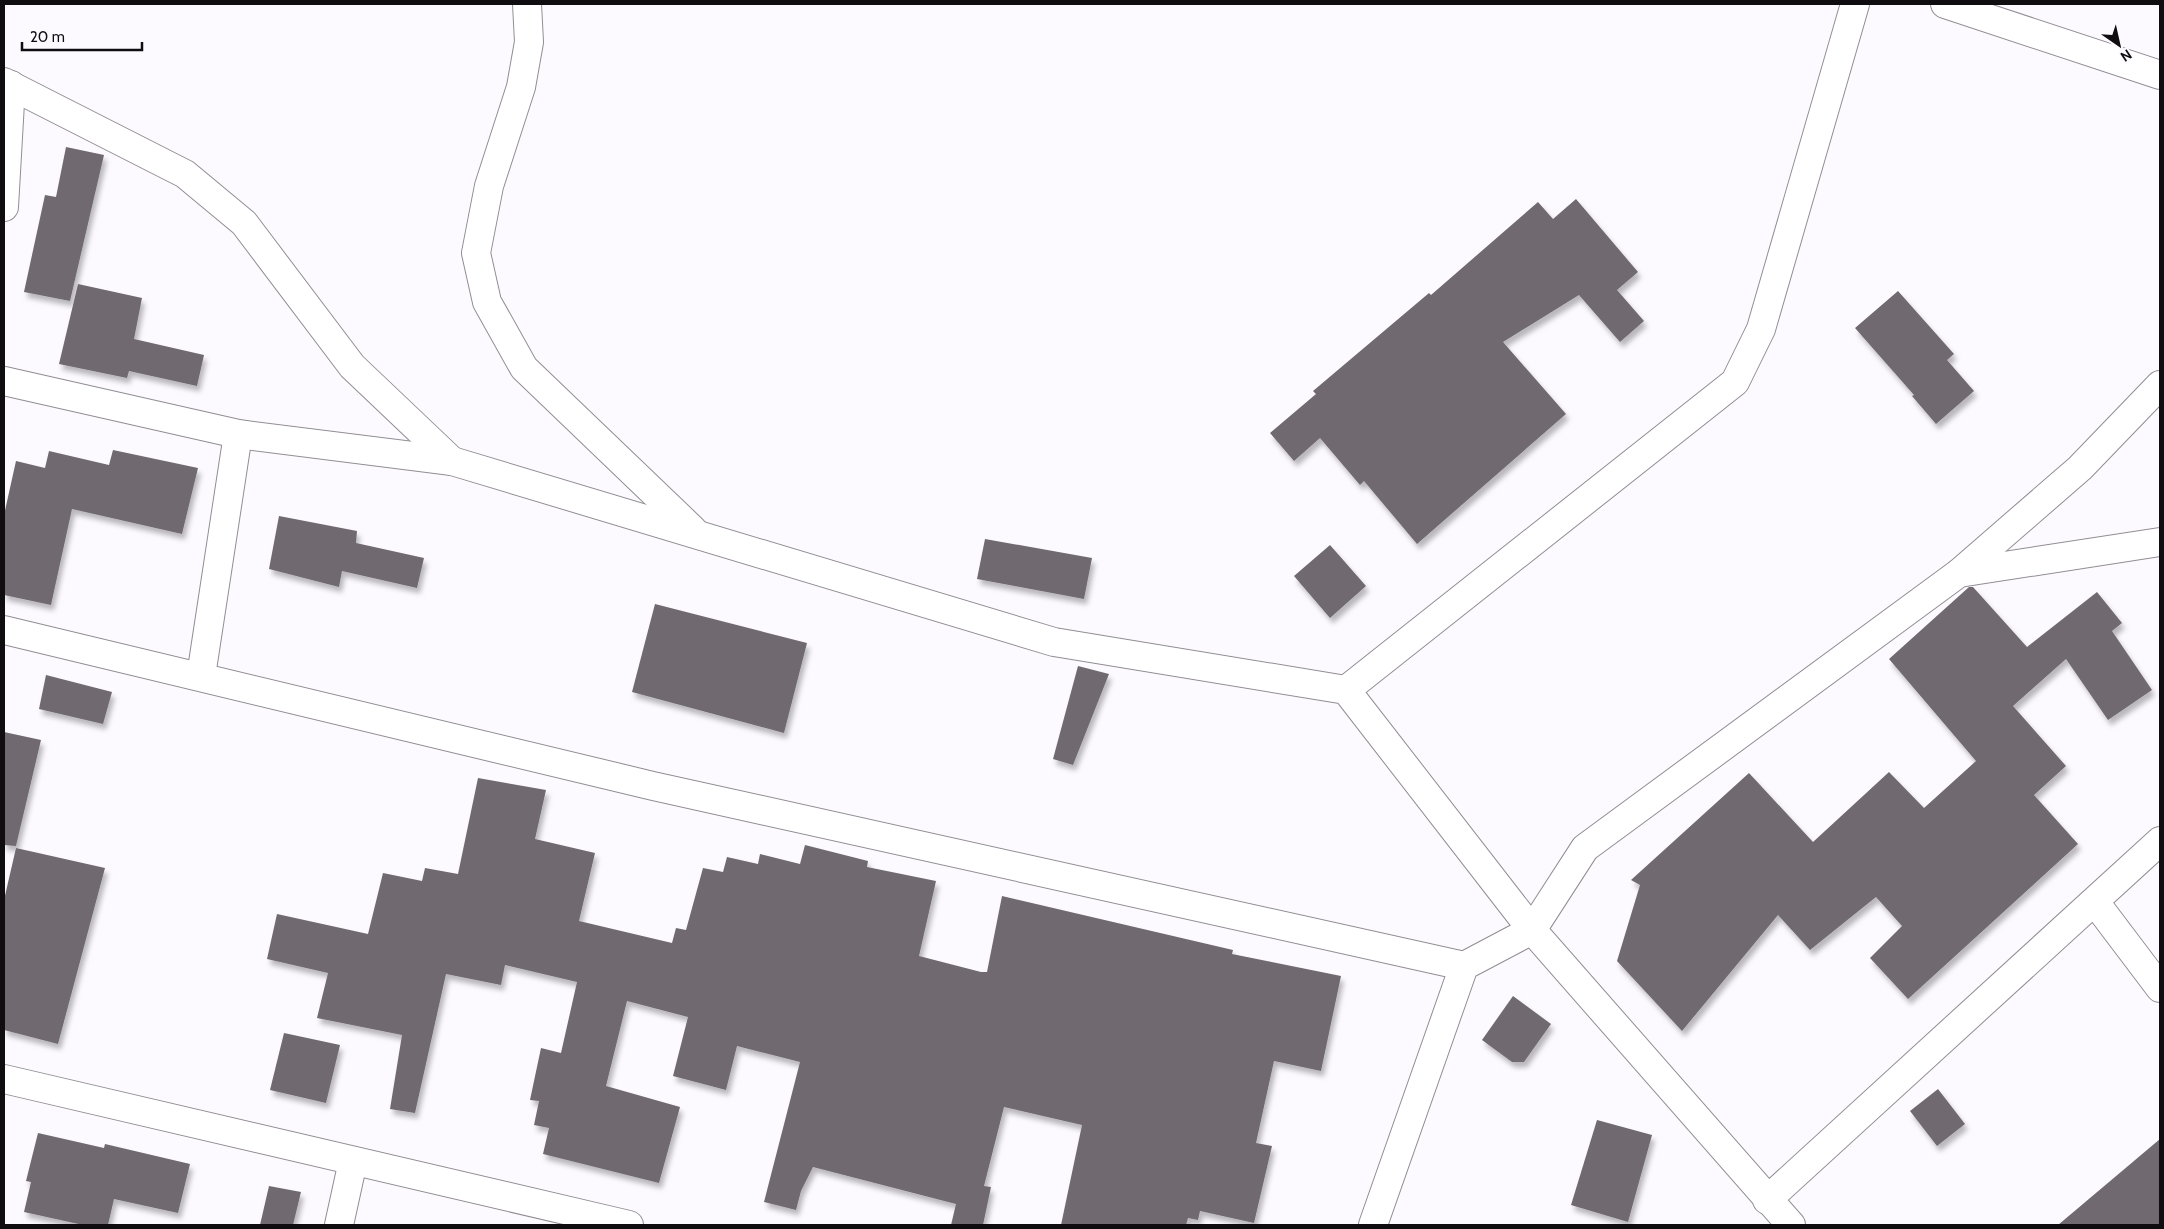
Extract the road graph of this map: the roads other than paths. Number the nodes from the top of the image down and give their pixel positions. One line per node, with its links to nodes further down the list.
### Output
1 (527, 4): 11 (street)
2 (1855, 4): 16 (street)
3 (1945, 4): 4 (street)
4 (2160, 75)
5 (7, 84): 6 (street); 10 (street)
6 (4, 208)
7 (4, 381): 9 (street)
8 (2160, 386): 13 (street)
9 (238, 434): 10 (street); 15 (street)
10 (452, 461): 11 (street)
11 (697, 534): 16 (street)
12 (2160, 542): 13 (street)
13 (1959, 573): 19 (street)
14 (4, 630): 15 (street)
15 (201, 676): 20 (street)
16 (1346, 690): 19 (street)
17 (2160, 841): 18 (street)
18 (2095, 902): 21 (street); 24 (street)
19 (1532, 930): 20 (street); 24 (street)
20 (1464, 966): 27 (street)
21 (2160, 988)
22 (4, 1079): 23 (street)
23 (353, 1161): 25 (street); 26 (street)
24 (1767, 1200): 28 (street)
25 (339, 1225)
26 (629, 1225)
27 (1373, 1225)
28 (1791, 1225)

